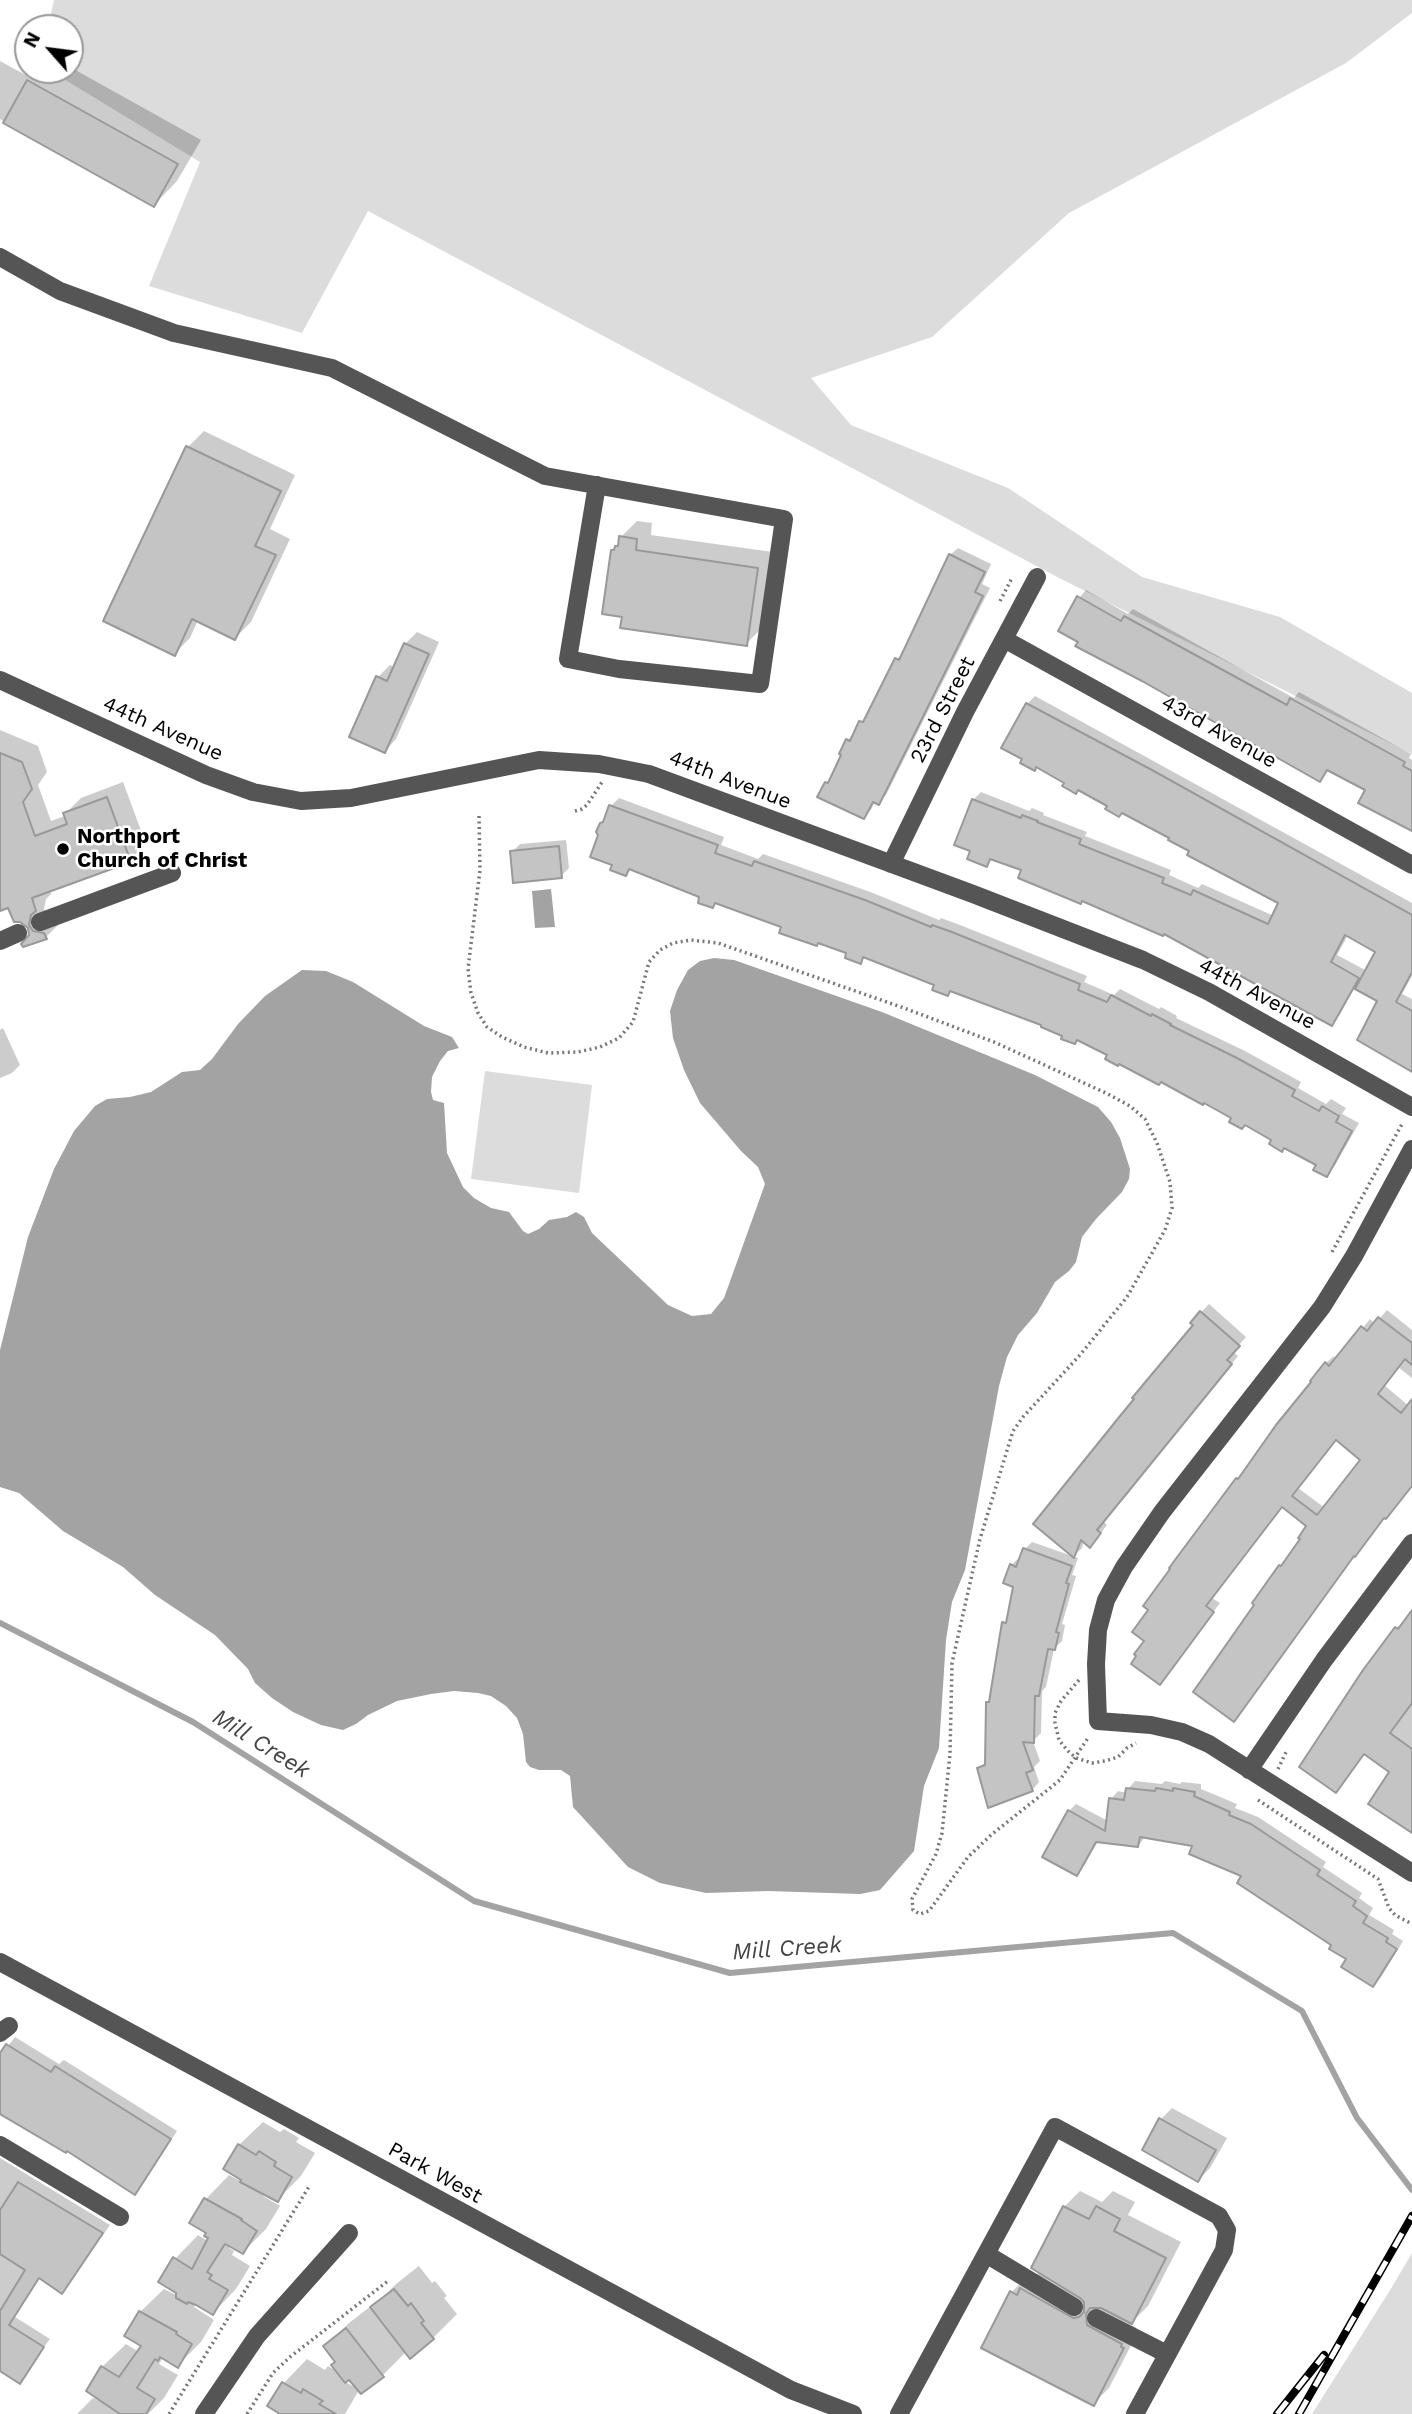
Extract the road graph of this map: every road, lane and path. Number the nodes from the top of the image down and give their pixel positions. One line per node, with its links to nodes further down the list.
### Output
1 (0, 257): 2 (street)
2 (597, 485): 2 (street)
3 (1037, 577): 4 (street, 23rd Street)
4 (1004, 639): 9 (street, 23rd Street); 10 (street, 43rd Avenue)
5 (0, 680): 9 (street, 44th Avenue)
6 (606, 781): 7 (path)
7 (575, 811)
8 (479, 816): 23 (path)
9 (891, 864): 15 (street, 44th Avenue)
10 (1412, 865)
11 (172, 873): 12 (street)
12 (40, 922)
13 (18, 933): 14 (street)
14 (0, 941)
15 (1412, 1107)
16 (1412, 1127): 18 (path)
17 (1412, 1149): 21 (street)
18 (1326, 1263)
19 (1412, 1543): 24 (street)
20 (1080, 1669): 23 (path)
21 (1098, 1721): 23 (path); 24 (street)
22 (1142, 1743): 23 (path)
23 (1076, 1758)
24 (1249, 1770): 26 (street)
25 (1249, 1794): 27 (path)
26 (1412, 1873)
27 (1412, 1924)
28 (0, 1962): 41 (street, Park West)
29 (0, 2145): 31 (street)
30 (310, 2185): 38 (path)
31 (120, 2217)
32 (349, 2233): 39 (street)
33 (986, 2253): 35 (street); 37 (street); 42 (street)
34 (388, 2281): 40 (path)
35 (1073, 2307)
36 (1096, 2318): 37 (street)
37 (1167, 2354): 43 (street)
38 (169, 2414)
39 (204, 2414)
40 (247, 2414)
41 (853, 2414)
42 (899, 2414)
43 (1135, 2414)

